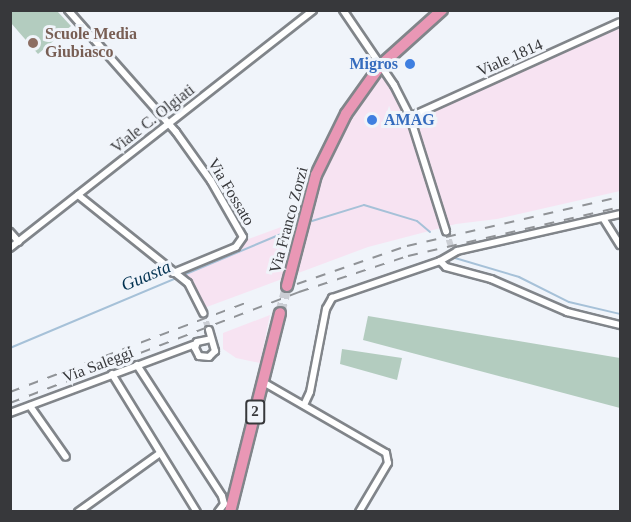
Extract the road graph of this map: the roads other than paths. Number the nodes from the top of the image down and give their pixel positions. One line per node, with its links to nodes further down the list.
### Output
1 (68, 10): 8 (street)
2 (313, 10): 8 (street, Viale C. Olgiati)
3 (344, 10): 6 (street)
4 (442, 10): 6 (main road, Via Franco Zorzi)
5 (621, 22): 7 (street, Viale 1814)
6 (381, 65): 7 (street); 19 (main road, Via Franco Zorzi)
7 (410, 117): 12 (street)
8 (168, 124): 9 (street, Viale C. Olgiati); 18 (street, Via Fossato)
9 (78, 195): 14 (street, Viale C. Olgiati); 18 (street)
10 (621, 214): 11 (street)
11 (603, 218): 15 (street); 17 (street)
12 (446, 231)
13 (10, 232): 14 (street)
14 (18, 242): 16 (street, Viale C. Olgiati)
15 (621, 245)
16 (10, 248)
17 (440, 261): 22 (street); 29 (street)
18 (175, 274): 20 (street)
19 (287, 286)
20 (203, 313)
21 (280, 313): 28 (main road, 2)
22 (621, 325)
23 (209, 330): 24 (street)
24 (211, 339): 25 (street, Via Saleggi); 25 (street)
25 (196, 344): 26 (street, Via Saleggi)
26 (137, 365): 27 (street, Via Saleggi); 36 (street)
27 (112, 374): 30 (street, Via Saleggi); 32 (street)
28 (263, 382): 29 (street); 37 (main road, 2)
29 (304, 405): 38 (street)
30 (30, 406): 31 (street, Via Saleggi); 33 (street)
31 (10, 413)
32 (160, 453): 34 (street); 35 (street)
33 (66, 458)
34 (78, 512)
35 (197, 512)
36 (218, 512)
37 (230, 512)
38 (359, 512)

